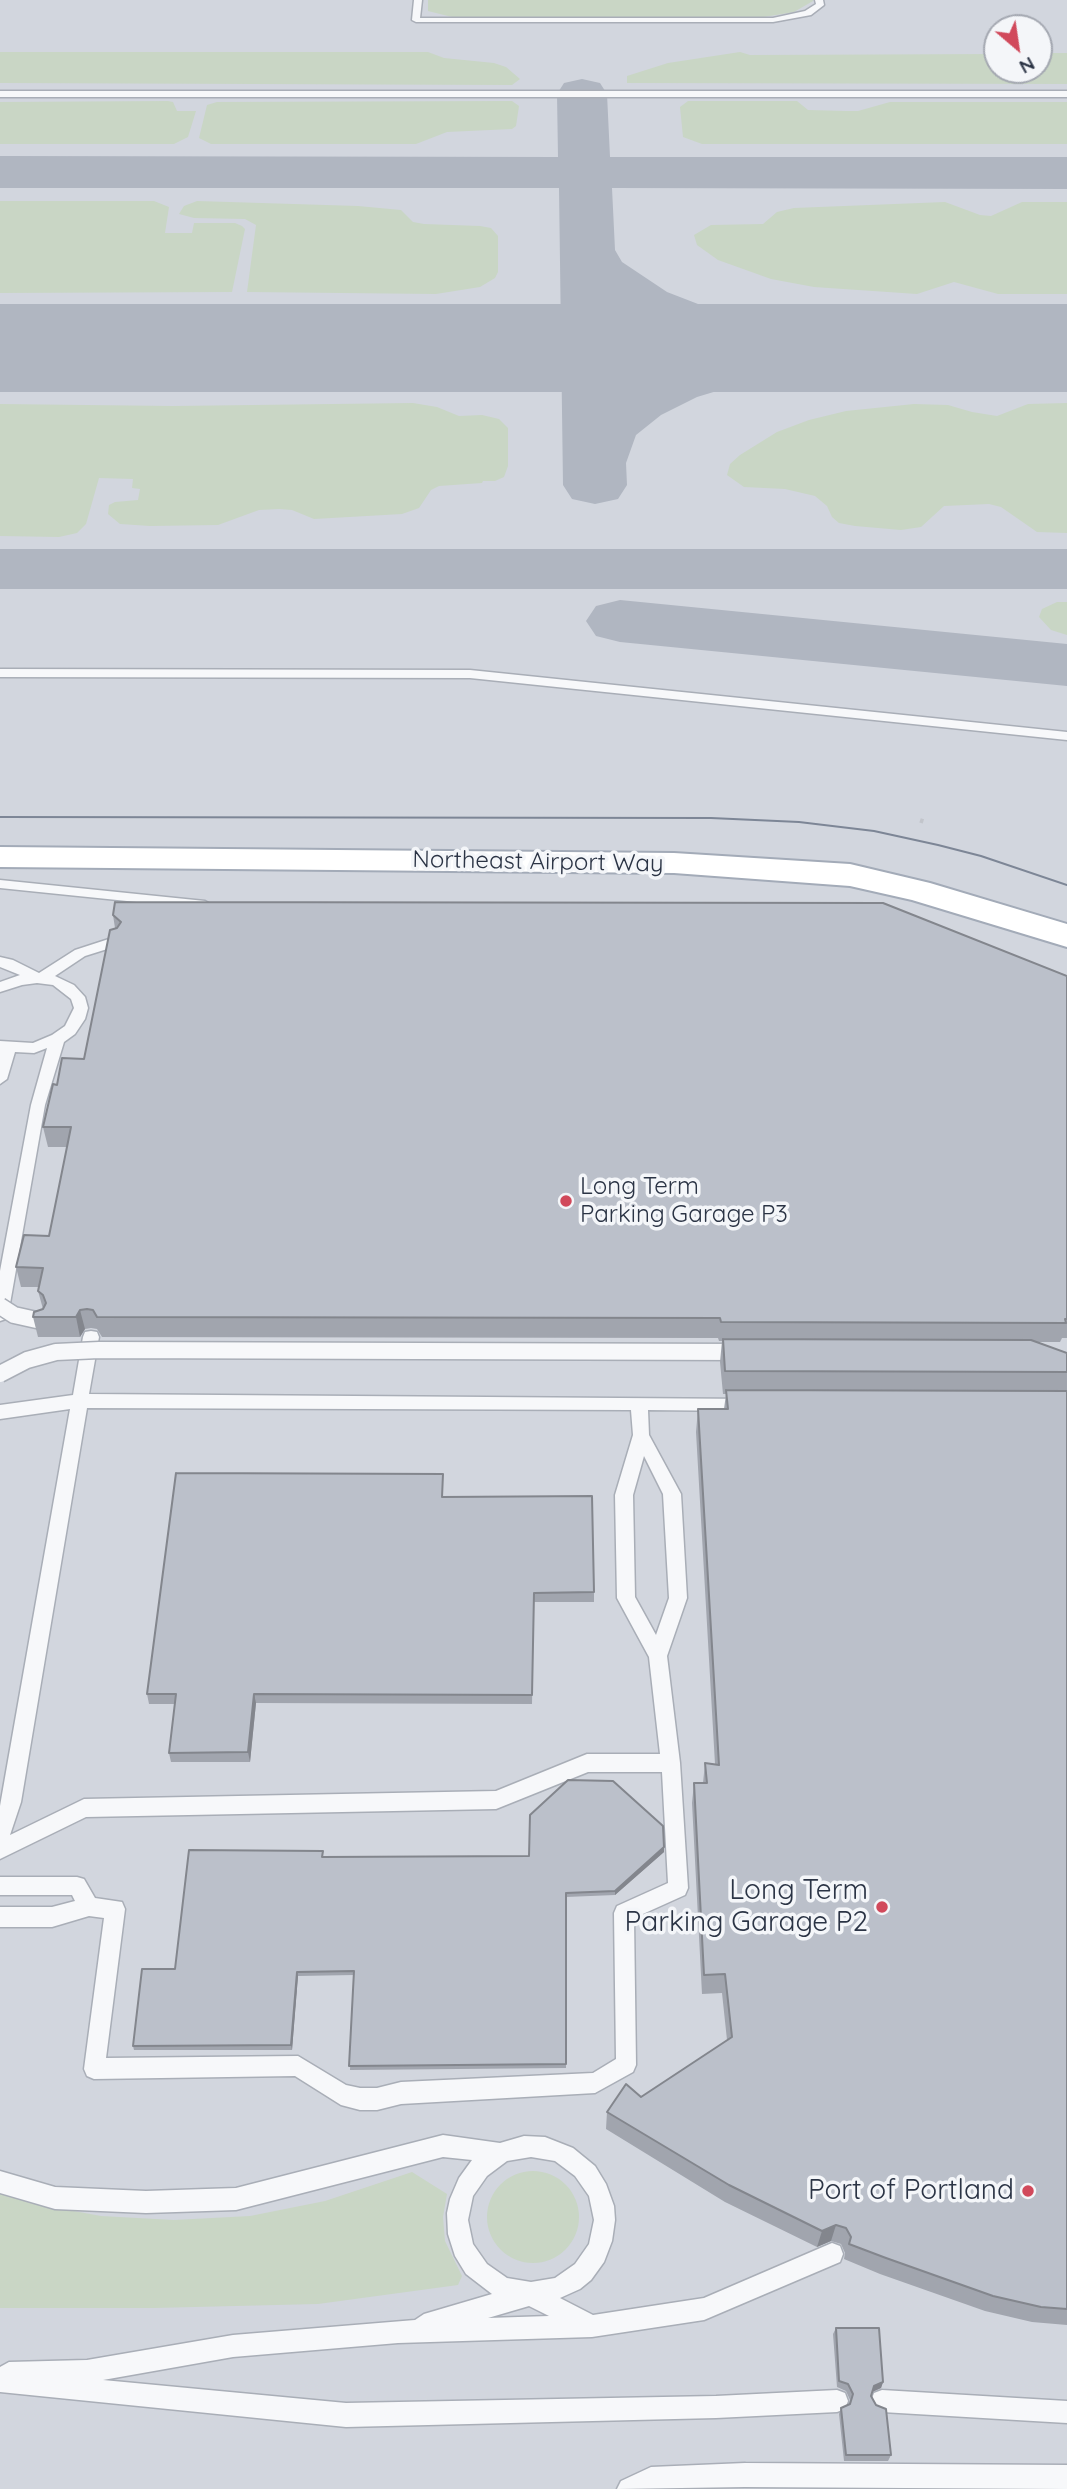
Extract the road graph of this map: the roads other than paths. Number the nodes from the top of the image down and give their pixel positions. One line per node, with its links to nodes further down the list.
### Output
1 (418, 0): 2 (lane)
2 (819, 0)
3 (0, 94): 4 (lane)
4 (1067, 94)
5 (0, 673): 6 (lane)
6 (1067, 736)
7 (0, 856): 10 (main road, Northeast Airport Way)
8 (0, 884): 9 (lane)
9 (224, 907)
10 (1067, 936)
11 (115, 942): 13 (lane)
12 (0, 962): 13 (lane)
13 (39, 978): 14 (lane); 15 (lane)
14 (0, 987)
15 (57, 1040): 16 (lane); 18 (lane)
16 (4, 1047): 17 (lane)
17 (2, 1072)
18 (11, 1257): 19 (lane); 21 (lane)
19 (0, 1272)
20 (0, 1306): 22 (lane, bridge)
21 (0, 1315)
22 (41, 1321)
23 (91, 1336): 26 (lane)
24 (763, 1352): 25 (lane, bridge)
25 (0, 1374)
26 (79, 1401): 27 (lane); 29 (lane); 33 (lane)
27 (639, 1404): 28 (lane); 30 (lane)
28 (764, 1404)
29 (0, 1412)
30 (641, 1435): 31 (lane); 31 (lane)
31 (658, 1656): 32 (lane)
32 (671, 1763): 34 (lane); 36 (lane)
33 (0, 1835)
34 (0, 1850)
35 (0, 1886): 36 (lane)
36 (89, 1908): 37 (lane)
37 (0, 1917)
38 (499, 2153): 39 (lane); 41 (lane); 41 (lane)
39 (0, 2182)
40 (832, 2254): 42 (lane)
41 (530, 2295): 42 (lane); 43 (lane)
42 (592, 2326): 43 (lane)
43 (398, 2332): 44 (lane)
44 (0, 2373)
45 (0, 2381): 46 (lane)
46 (837, 2401)
47 (881, 2401): 48 (lane)
48 (1067, 2412)
49 (1067, 2477): 50 (lane)
50 (629, 2489)

